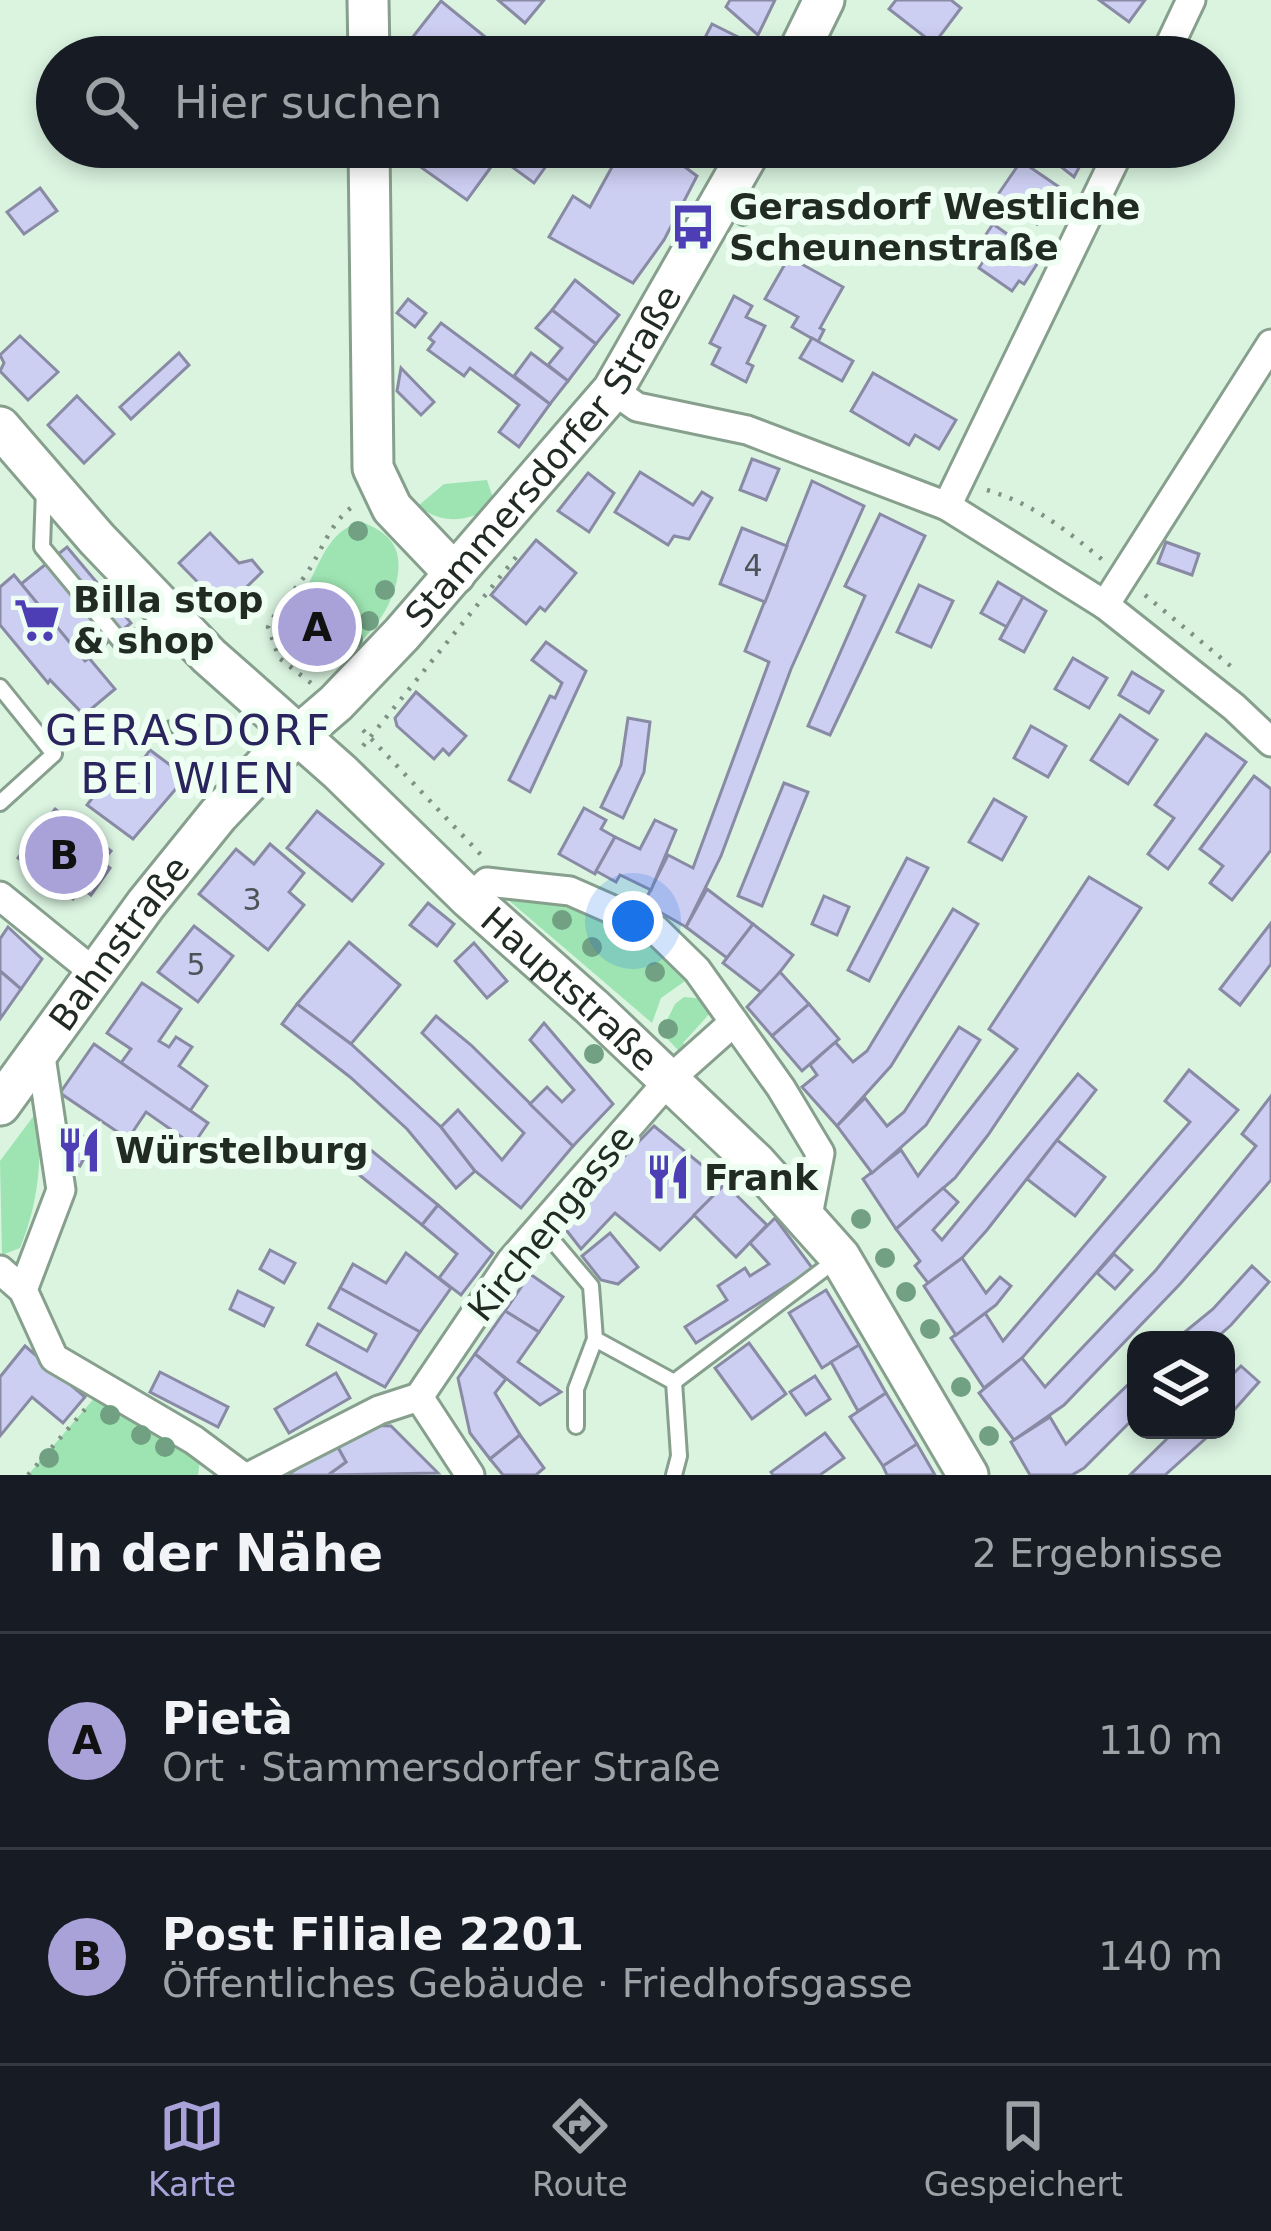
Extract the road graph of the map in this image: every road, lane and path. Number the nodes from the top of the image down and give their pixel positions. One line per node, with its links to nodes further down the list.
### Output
1 (368, 0): 4 (main road)
2 (824, 0): 5 (main road)
3 (1192, 0): 6 (street)
4 (369, 36)
5 (806, 36)
6 (1174, 36)
7 (369, 168): 14 (main road)
8 (740, 168): 11 (main road, Stammersdorfer Straße)
9 (1110, 168): 15 (street)
10 (1271, 344): 18 (street)
11 (613, 390): 15 (street); 17 (main road, Stammersdorfer Straße)
12 (0, 427): 13 (main road, Hauptstraße)
13 (45, 478): 19 (main road, Hauptstraße); 19 (lane)
14 (379, 488): 17 (main road); 20 (path)
15 (947, 506): 18 (street)
16 (534, 535): 26 (path)
17 (455, 574): 25 (main road, Stammersdorfer Straße)
18 (1106, 605): 27 (street)
19 (170, 616): 25 (main road, Hauptstraße)
20 (279, 658): 21 (path); 23 (path)
21 (273, 665)
22 (0, 687): 29 (lane)
23 (316, 687)
24 (363, 730): 26 (path)
25 (298, 735): 32 (main road, Hauptstraße); 33 (main road, Bahnstraße)
26 (371, 737): 28 (path); 30 (path)
27 (1271, 742)
28 (363, 746)
29 (0, 802)
30 (509, 885): 32 (street, Hauptstraße); 34 (street, Hauptstraße)
31 (0, 896): 33 (street)
32 (470, 899): 36 (main road, Hauptstraße)
33 (95, 973): 35 (main road, Bahnstraße)
34 (734, 1022): 36 (street, Hauptstraße); 38 (street, Hauptstraße)
35 (40, 1050): 37 (main road, Bahnstraße); 42 (street)
36 (670, 1079): 38 (main road, Hauptstraße); 39 (street, Kirchengasse)
37 (0, 1105)
38 (807, 1221): 40 (main road, Hauptstraße)
39 (541, 1227): 43 (lane); 46 (street, Kirchengasse)
40 (840, 1257): 44 (lane); 53 (main road, Hauptstraße)
41 (0, 1270): 42 (street)
42 (22, 1290): 45 (street)
43 (596, 1339): 44 (lane); 47 (lane)
44 (674, 1382): 52 (lane)
45 (104, 1387): 48 (path); 49 (street)
46 (419, 1397): 50 (street); 51 (street)
47 (576, 1426)
48 (28, 1475)
49 (241, 1475)
50 (252, 1475)
51 (470, 1475)
52 (674, 1475)
53 (968, 1475)

